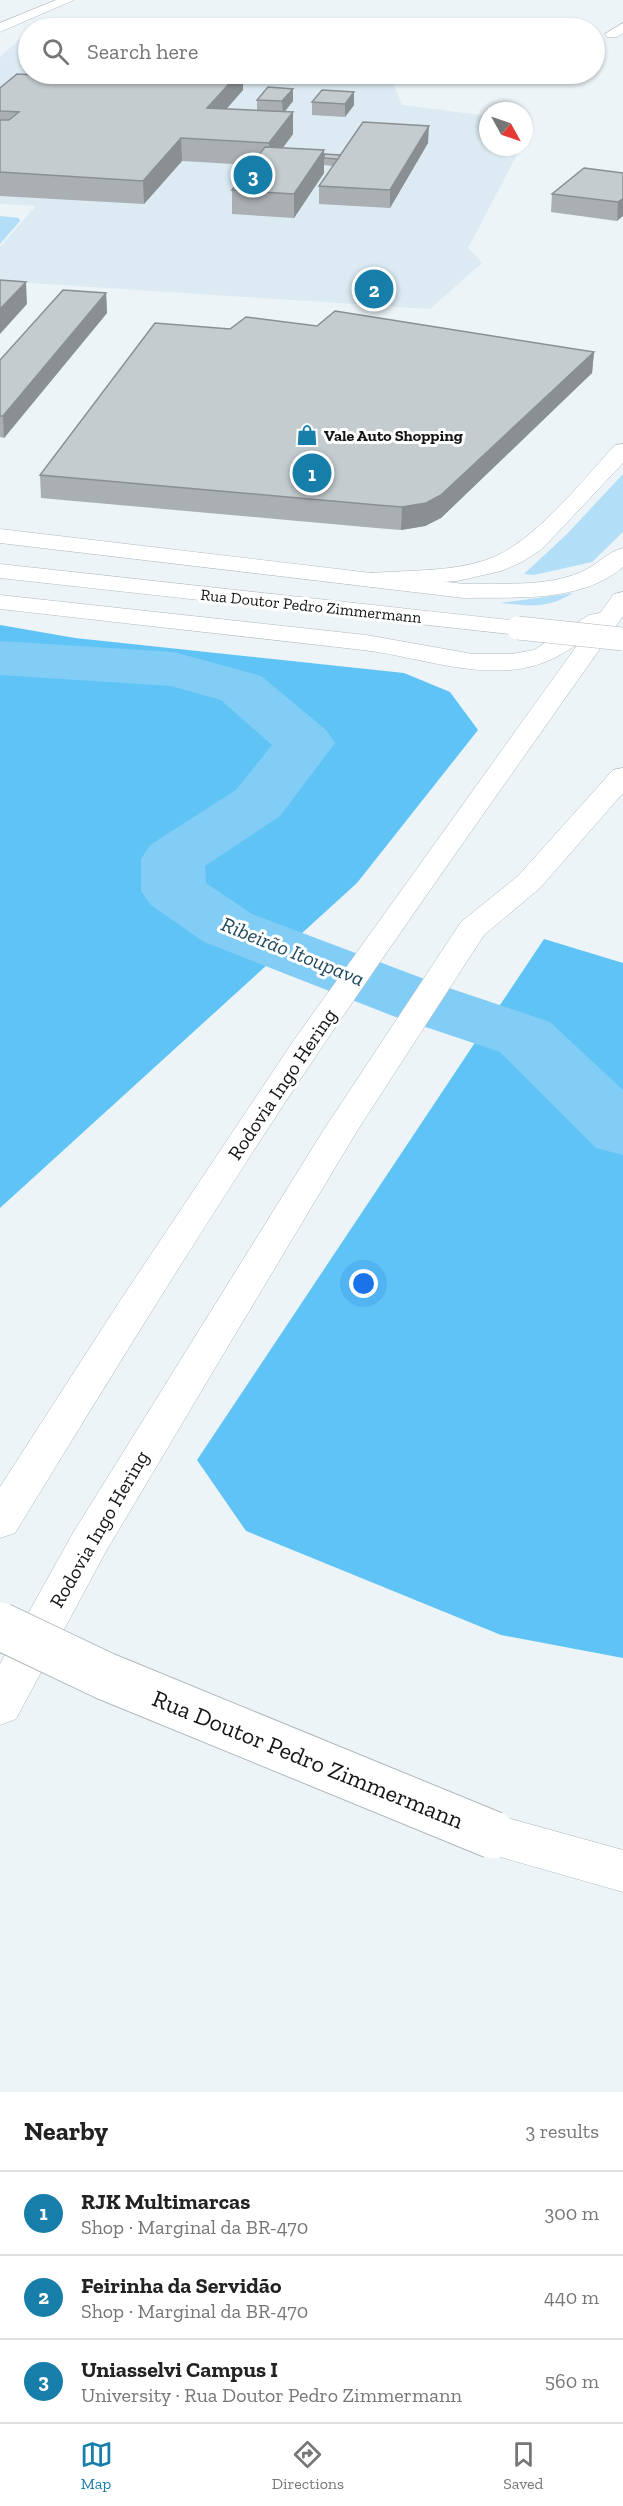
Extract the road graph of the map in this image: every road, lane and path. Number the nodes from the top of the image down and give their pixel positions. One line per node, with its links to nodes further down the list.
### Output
1 (68, 0): 2 (main road)
2 (21, 18)
3 (18, 19): 4 (main road)
4 (0, 28)
5 (623, 450): 9 (main road)
6 (0, 536): 9 (main road)
7 (623, 555): 9 (main road)
8 (0, 571): 12 (main road, Rua Doutor Pedro Zimmermann, bridge)
9 (372, 580)
10 (0, 602): 11 (main road)
11 (620, 603): 14 (main road, Rodovia Ingo Hering)
12 (623, 639)
13 (623, 777): 16 (main road, Rodovia Ingo Hering)
14 (0, 1522)
15 (0, 1626): 17 (main road, Rua Doutor Pedro Zimmermann, bridge)
16 (0, 1706)
17 (623, 1871)

